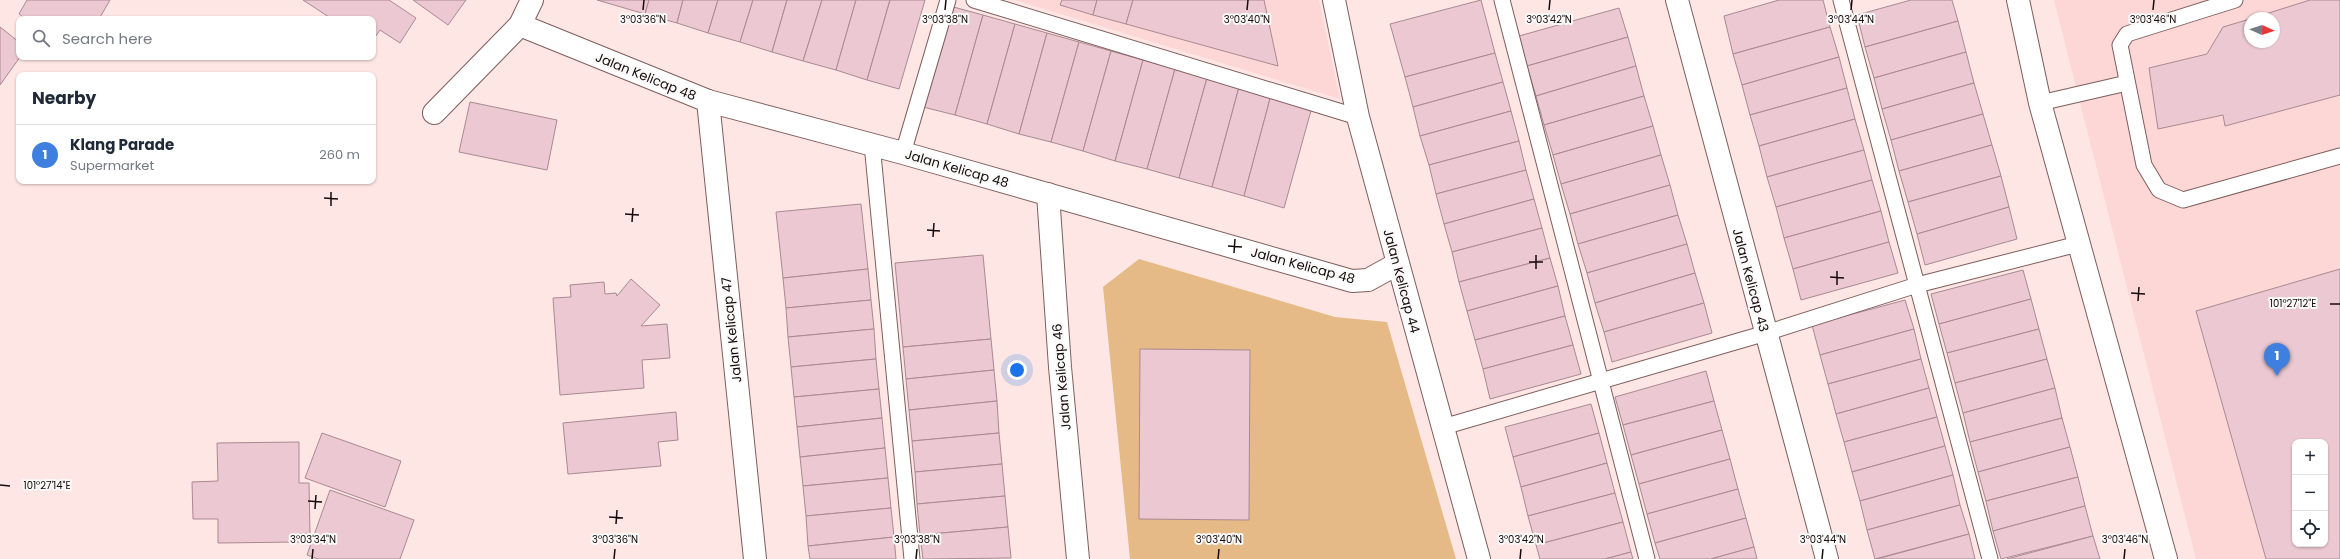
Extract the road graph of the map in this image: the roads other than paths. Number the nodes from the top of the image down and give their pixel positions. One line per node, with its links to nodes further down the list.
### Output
1 (532, 0): 10 (street)
2 (948, 0): 17 (lane)
3 (974, 0): 15 (lane)
4 (1334, 0): 15 (street, Jalan Kelicap 44)
5 (1502, 0): 24 (lane)
6 (1676, 0): 23 (street, Jalan Kelicap 43)
7 (1841, 0): 22 (lane)
8 (2018, 0): 13 (street)
9 (2235, 0): 11 (lane)
10 (520, 26): 12 (street, Jalan Kelicap 48); 14 (street)
11 (2127, 84): 13 (lane); 18 (lane)
12 (708, 101): 16 (street, Jalan Kelicap 48); 26 (street, Jalan Kelicap 47)
13 (2040, 104): 20 (street)
14 (434, 113)
15 (1358, 117): 21 (street, Jalan Kelicap 44)
16 (872, 144): 17 (street, Jalan Kelicap 48); 27 (lane)
17 (903, 153): 19 (street, Jalan Kelicap 48)
18 (2340, 156)
19 (1048, 194): 21 (street, Jalan Kelicap 48); 28 (street, Jalan Kelicap 46)
20 (2078, 244): 22 (lane); 33 (street)
21 (1397, 264): 25 (street, Jalan Kelicap 44)
22 (1917, 284): 23 (lane); 32 (lane)
23 (1766, 333): 24 (lane); 31 (street, Jalan Kelicap 43)
24 (1600, 382): 25 (lane); 30 (lane)
25 (1443, 427): 29 (street, Jalan Kelicap 44)
26 (755, 559)
27 (912, 559)
28 (1078, 559)
29 (1479, 559)
30 (1647, 559)
31 (1827, 559)
32 (1990, 559)
33 (2164, 559)

